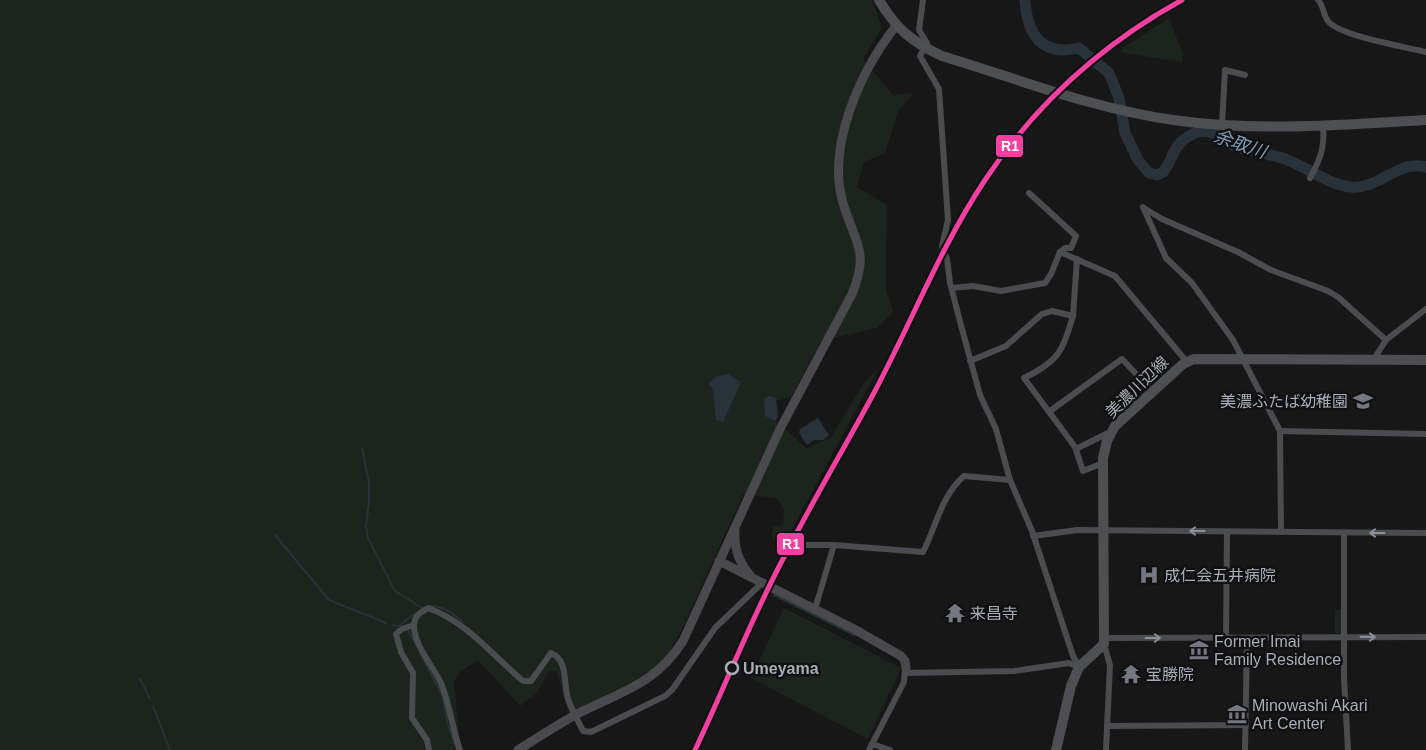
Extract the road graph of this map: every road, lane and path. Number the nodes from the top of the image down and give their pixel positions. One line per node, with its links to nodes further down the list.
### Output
1 (878, 0): 4 (main road)
2 (923, 0): 5 (street)
3 (1318, 0): 6 (street)
4 (896, 26): 5 (main road); 32 (street)
5 (924, 47): 9 (main road); 15 (street)
6 (1426, 52)
7 (1245, 75): 9 (street)
8 (1426, 120): 10 (main road)
9 (1222, 125): 10 (main road)
10 (1323, 126): 11 (street)
11 (1310, 178)
12 (1029, 193): 13 (street)
13 (1060, 252): 14 (street); 15 (street)
14 (1077, 259): 17 (street); 23 (street)
15 (952, 288): 22 (street)
16 (1426, 309): 18 (street)
17 (1073, 316): 22 (street); 25 (street)
18 (1386, 340): 19 (street); 20 (street)
19 (1244, 359): 20 (main road, 美濃川辺線); 23 (main road, 美濃川辺線); 26 (street)
20 (1374, 359): 21 (main road, 美濃川辺線)
21 (1426, 360)
22 (970, 361): 31 (street)
23 (1187, 362): 24 (main road, 美濃川辺線)
24 (1153, 392): 25 (street); 27 (main road, 美濃川辺線)
25 (1050, 411): 29 (street)
26 (1280, 432): 28 (street); 34 (street)
27 (1111, 434): 29 (street); 30 (main road, 美濃川辺線)
28 (1426, 434)
29 (1076, 448): 30 (street)
30 (1103, 463): 33 (main road, 美濃川辺線)
31 (1010, 480): 38 (street); 40 (street)
32 (736, 525): 41 (street); 42 (street)
33 (1105, 531): 35 (street, one-way to 33); 38 (street); 50 (main road, 美濃川辺線)
34 (1281, 531): 35 (street); 36 (street)
35 (1227, 532): 48 (street)
36 (1344, 533): 37 (street, one-way to 36); 46 (street)
37 (1426, 533)
38 (1033, 536): 51 (street)
39 (795, 545): 40 (street)
40 (834, 545): 44 (street)
41 (719, 561): 42 (street); 53 (street)
42 (752, 578): 43 (street)
43 (762, 583): 44 (street); 53 (street)
44 (815, 609): 52 (street)
45 (414, 625): 53 (street); 57 (street); 58 (street)
46 (1344, 636): 47 (street, one-way to 47); 49 (street); 64 (street)
47 (1426, 637)
48 (1226, 638): 49 (street); 50 (street, one-way to 48)
49 (1247, 639): 54 (street)
50 (1104, 641): 51 (main road); 55 (street)
51 (1078, 667): 52 (street); 61 (main road)
52 (905, 670): 56 (street)
53 (575, 715): 59 (street)
54 (1246, 725): 55 (street); 63 (street)
55 (1107, 726): 62 (street)
56 (871, 747): 60 (street)
57 (429, 750)
58 (460, 750)
59 (518, 750)
60 (890, 750)
61 (1056, 750)
62 (1106, 750)
63 (1246, 750)
64 (1348, 750)

